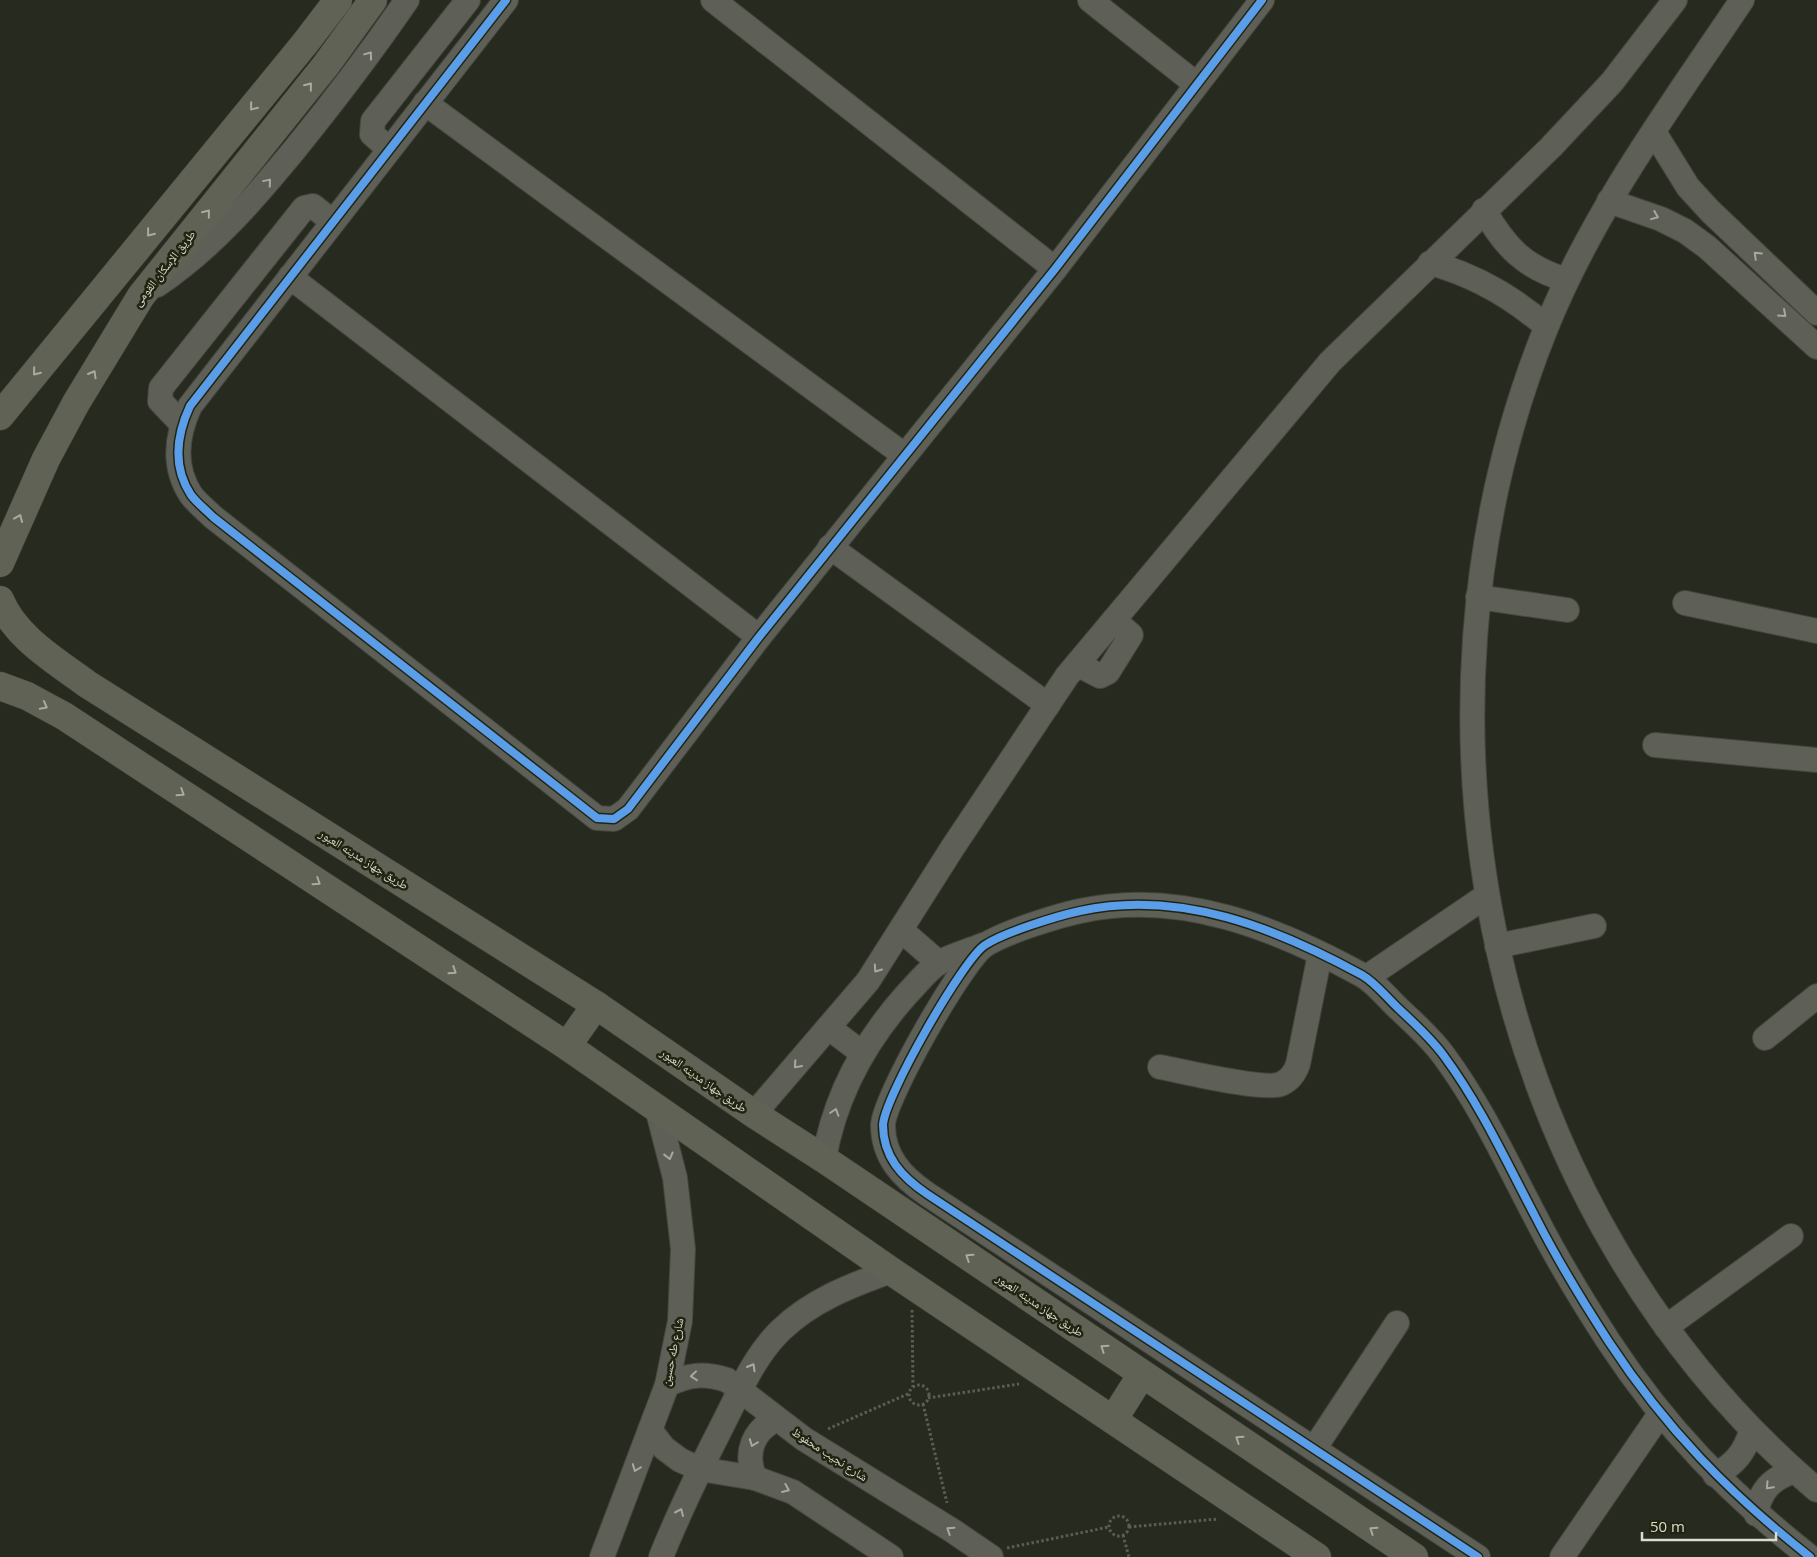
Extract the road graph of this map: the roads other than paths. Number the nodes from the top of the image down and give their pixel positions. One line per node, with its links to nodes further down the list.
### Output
1 (338, 0): 26 (main road, one-way to 26)
2 (373, 0): 22 (main road, طريق الإسكان القومى, one-way to 2)
3 (407, 0): 22 (street, one-way to 3)
4 (468, 0): 14 (street)
5 (506, 0): 12 (street)
6 (713, 0): 19 (street)
7 (1090, 0): 11 (street)
8 (1262, 0): 11 (street)
9 (1675, 0): 16 (street)
10 (1742, 0): 13 (street)
11 (1196, 84): 19 (street)
12 (425, 103): 14 (street); 28 (street)
13 (1654, 132): 15 (street); 23 (street, one-way to 13)
14 (389, 149): 17 (street)
15 (1608, 201): 21 (street); 25 (street, one-way to 25)
16 (1484, 210): 18 (street); 21 (street)
17 (333, 222): 20 (street); 27 (street)
18 (1430, 263): 24 (street); 38 (street)
19 (1055, 269): 28 (street)
20 (290, 277): 27 (street); 36 (street)
21 (1567, 280): 24 (street)
22 (141, 296): 30 (main road, طريق الإسكان القومى, one-way to 22)
23 (1817, 312)
24 (1546, 326): 31 (street)
25 (1817, 347)
26 (0, 416)
27 (182, 424): 36 (street)
28 (904, 454): 29 (street)
29 (830, 547): 36 (street); 38 (street)
30 (0, 563)
31 (1478, 597): 34 (street); 41 (street)
32 (0, 600): 50 (main road, طريق جهاز مدينه العبور)
33 (1685, 603): 35 (street)
34 (1567, 610)
35 (1817, 631)
36 (759, 637)
37 (0, 686): 53 (main road, one-way to 53)
38 (1048, 705): 43 (street)
39 (1655, 745): 40 (street)
40 (1817, 760)
41 (1486, 896): 45 (street); 48 (street)
42 (1594, 926): 45 (street)
43 (901, 930): 47 (street); 51 (street, one-way to 51)
44 (983, 945): 46 (street); 47 (street); 71 (street)
45 (1497, 946): 62 (street)
46 (1320, 954): 48 (street); 55 (street)
47 (939, 963): 54 (street)
48 (1367, 977): 66 (street)
49 (1817, 996): 52 (street)
50 (596, 1005): 53 (main road); 57 (main road, طريق جهاز مدينه العبور)
51 (829, 1028): 54 (street); 57 (street, one-way to 57)
52 (1765, 1038)
53 (567, 1046): 56 (main road)
54 (862, 1053): 58 (street, one-way to 54)
55 (1160, 1067)
56 (657, 1108): 60 (main road); 64 (street, شارع طه حسين, one-way to 64)
57 (754, 1114): 58 (main road, طريق جهاز مدينه العبور)
58 (824, 1159): 63 (main road, طريق جهاز مدينه العبور, one-way to 58)
59 (1791, 1236): 62 (street)
60 (901, 1277): 65 (street, one-way to 60); 68 (main road)
61 (1397, 1323): 71 (street)
62 (1666, 1327): 70 (street)
63 (1142, 1374): 68 (main road); 83 (main road, طريق جهاز مدينه العبور, one-way to 63)
64 (667, 1385): 65 (street, شارع نجيب محفوظ, one-way to 64); 69 (street, شارع طه حسين)
65 (740, 1389): 67 (street, شارع نجيب محفوظ); 72 (street)
66 (1660, 1414): 74 (street); 85 (street)
67 (777, 1419): 75 (street, one-way to 75); 78 (street, شارع نجيب محفوظ, one-way to 67)
68 (1113, 1420): 82 (main road)
69 (650, 1430): 72 (street); 79 (street, شارع طه حسين, one-way to 79)
70 (1751, 1431): 73 (street); 74 (street)
71 (1314, 1449): 84 (street)
72 (700, 1469): 75 (street); 80 (street, one-way to 72)
73 (1795, 1471): 76 (street); 77 (street, one-way to 77)
74 (1715, 1475): 77 (street)
75 (754, 1478): 81 (street, one-way to 81)
76 (1817, 1490)
77 (1756, 1514): 86 (street)
78 (987, 1555)
79 (602, 1557)
80 (661, 1557)
81 (891, 1557)
82 (1317, 1557)
83 (1414, 1557)
84 (1478, 1557)
85 (1562, 1557)
86 (1810, 1557)

